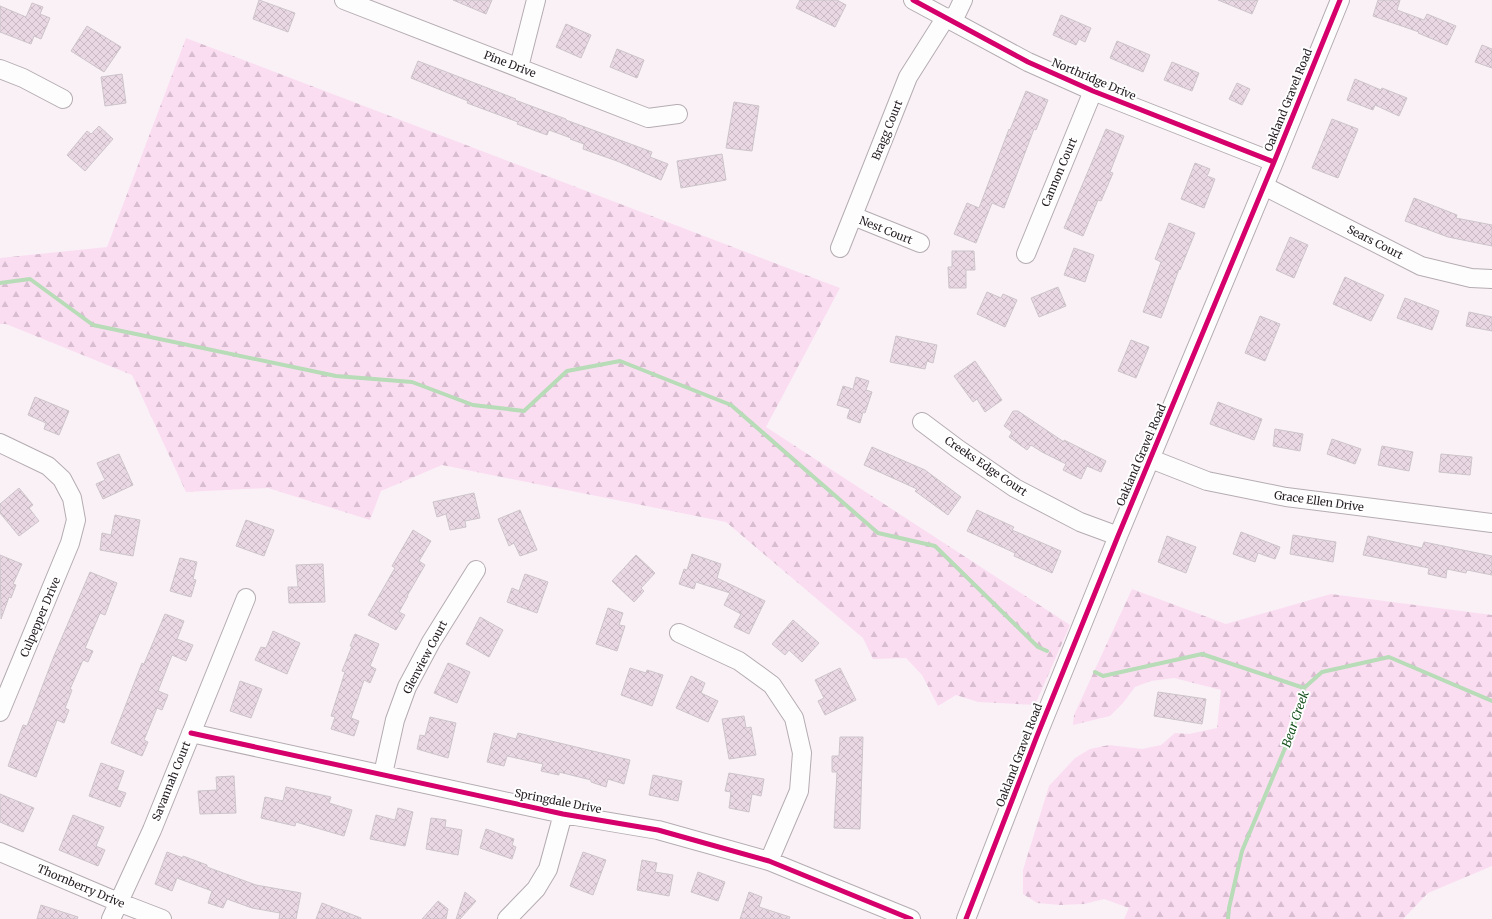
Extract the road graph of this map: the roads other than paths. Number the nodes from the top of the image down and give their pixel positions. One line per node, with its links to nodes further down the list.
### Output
1 (344, 0): 7 (street, Pine Drive)
2 (536, 0): 7 (street)
3 (913, 0): 6 (street, Northridge Drive)
4 (963, 0): 6 (street, Bragg Court)
5 (1340, 0): 12 (street, Oakland Gravel Road)
6 (950, 19): 9 (street, Northridge Drive); 14 (street, Bragg Court)
7 (519, 67): 11 (street, Pine Drive)
8 (0, 69): 10 (street)
9 (1093, 90): 12 (street, Northridge Drive); 17 (street, Cannon Court)
10 (63, 98)
11 (678, 114)
12 (1274, 162): 13 (street, Oakland Gravel Road)
13 (1264, 186): 18 (street, Sears Court); 21 (street, Oakland Gravel Road)
14 (853, 216): 15 (street, Nest Court); 16 (street, Bragg Court)
15 (920, 243)
16 (840, 248)
17 (1026, 254)
18 (1492, 279)
19 (922, 422): 23 (street, Creeks Edge Court)
20 (0, 443): 27 (street, Culpepper Drive)
21 (1150, 459): 22 (street, Grace Ellen Drive); 23 (street, Oakland Gravel Road)
22 (1492, 522)
23 (1118, 536): 38 (street, Oakland Gravel Road)
24 (476, 570): 29 (street, Glenview Court)
25 (246, 598): 28 (street, Savannah Court)
26 (679, 633): 32 (street)
27 (0, 712)
28 (191, 733): 29 (street, Springdale Drive); 33 (street, Savannah Court)
29 (383, 774): 30 (street, Springdale Drive)
30 (563, 814): 32 (street, Springdale Drive); 36 (street)
31 (0, 852): 33 (street, Thornberry Drive)
32 (769, 861): 37 (street, Springdale Drive)
33 (118, 902): 34 (street, Savannah Court); 35 (street, Thornberry Drive)
34 (111, 919)
35 (162, 919)
36 (507, 919)
37 (911, 919)
38 (966, 919)

